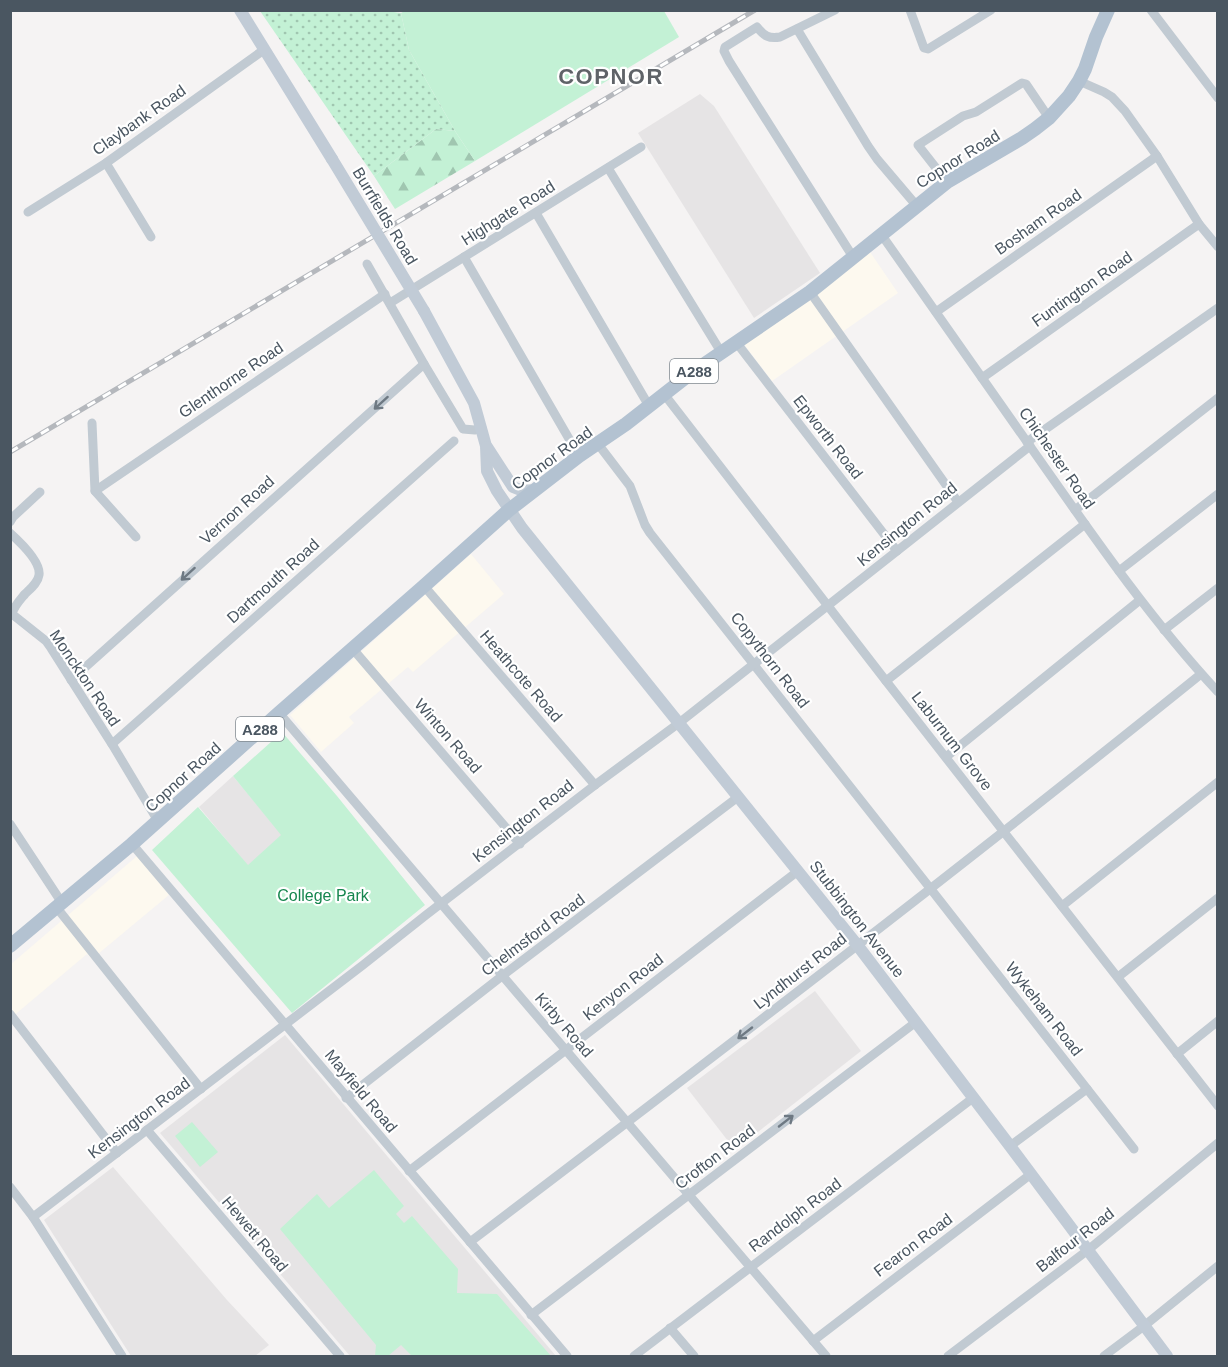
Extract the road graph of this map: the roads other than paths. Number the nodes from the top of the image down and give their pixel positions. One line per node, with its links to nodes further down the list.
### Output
1 (240, 10): 8 (street, Burrfields Road)
2 (835, 10): 7 (street)
3 (910, 10): 4 (street)
4 (991, 10)
5 (1108, 10): 9 (main road, Copnor Road / A288)
6 (1151, 10): 10 (street)
7 (797, 28): 17 (street); 25 (street)
8 (265, 49): 14 (street, Claybank Road); 40 (street, Burrfields Road, bridge)
9 (1079, 81): 11 (main road, Copnor Road / A288); 13 (street)
10 (1218, 98)
11 (1049, 118): 16 (main road, Copnor Road / A288); 16 (street)
12 (641, 147): 15 (street, Highgate Road)
13 (1157, 156): 20 (street); 31 (street, Bosham Road)
14 (106, 163): 18 (street, Claybank Road); 22 (street)
15 (608, 168): 19 (street, Highgate Road); 33 (street)
16 (946, 182): 17 (main road, Copnor Road / A288)
17 (916, 205): 21 (main road, Copnor Road / A288)
18 (28, 212)
19 (536, 213): 24 (street, Highgate Road); 38 (street)
20 (1198, 224): 23 (street); 35 (street, Funtington Road)
21 (881, 234): 25 (main road, Copnor Road / A288); 31 (street, Chichester Road)
22 (152, 237)
23 (1218, 247)
24 (464, 257): 29 (street, Highgate Road); 45 (street)
25 (853, 257): 27 (main road, Copnor Road / A288)
26 (368, 264): 28 (street)
27 (810, 291): 32 (main road, Copnor Road / A288); 50 (street)
28 (385, 294): 29 (street); 47 (street, Glenthorne Road)
29 (390, 303): 34 (street)
30 (1218, 308): 43 (street, Kensington Road)
31 (936, 312): 35 (street, Chichester Road)
32 (736, 342): 33 (main road, Copnor Road / A288); 57 (street, Epworth Road)
33 (721, 352): 36 (main road, Copnor Road / A288)
34 (424, 364): 40 (street); 67 (street, Vernon Road, one-way to 67)
35 (982, 378): 43 (street, Chichester Road)
36 (664, 394): 38 (main road, Copnor Road / A288); 62 (street, Laburnum Grove)
37 (1218, 398): 52 (street)
38 (649, 406): 42 (main road, Copnor Road / A288)
39 (92, 423): 47 (street)
40 (482, 428): 44 (street, Burrfields Road)
41 (454, 441): 72 (street, Dartmouth Road)
42 (598, 444): 45 (main road, Copnor Road / A288); 65 (street, Copythorn Road)
43 (1029, 444): 50 (street, Kensington Road); 52 (street, Chichester Road)
44 (486, 446): 46 (street, Burrfields Road); 51 (street, Burrfields Road)
45 (579, 456): 46 (main road, Copnor Road / A288)
46 (535, 490): 51 (main road, Copnor Road / A288)
47 (95, 491): 56 (street)
48 (40, 492): 53 (street)
49 (1218, 494): 58 (street)
50 (958, 502): 57 (street, Kensington Road)
51 (509, 510): 59 (main road, Copnor Road / A288); 71 (street, Stubbington Avenue)
52 (1075, 510): 54 (street, Chichester Road)
53 (10, 522)
54 (1084, 524): 58 (street, Chichester Road); 68 (street)
55 (10, 533): 67 (street, Monckton Road)
56 (136, 537)
57 (897, 551): 62 (street, Kensington Road)
58 (1119, 571): 61 (street, Chichester Road)
59 (424, 586): 64 (main road, Copnor Road / A288); 75 (street, Heathcote Road)
60 (1218, 588): 63 (street)
61 (1140, 600): 63 (street, Chichester Road); 73 (street)
62 (829, 606): 65 (street, Kensington Road); 68 (street, Laburnum Grove)
63 (1164, 630): 66 (street, Chichester Road)
64 (352, 648): 70 (main road, Copnor Road / A288); 81 (street, Winton Road)
65 (754, 664): 71 (street, Kensington Road); 83 (street, Copythorn Road)
66 (1201, 674): 69 (street, Chichester Road); 79 (street, Lyndhurst Road)
67 (71, 680): 72 (street, Monckton Road)
68 (886, 681): 73 (street, Laburnum Grove)
69 (1216, 689)
70 (279, 712): 77 (main road, Copnor Road / A288); 85 (street, Kirby Road)
71 (679, 723): 75 (street, Kensington Road); 76 (street, Stubbington Avenue)
72 (112, 744): 77 (street, Monckton Road)
73 (946, 757): 79 (street, Laburnum Grove)
74 (1218, 782): 87 (street)
75 (595, 785): 81 (street, Kensington Road)
76 (738, 797): 82 (street, Stubbington Avenue); 90 (street, Chelmsford Road)
77 (159, 821): 80 (main road, Copnor Road / A288)
78 (10, 824): 86 (street)
79 (1004, 831): 83 (street, Lyndhurst Road); 87 (street, Laburnum Grove)
80 (132, 844): 86 (main road, Copnor Road / A288); 95 (street, Mayfield Road)
81 (520, 844): 85 (street, Kensington Road)
82 (798, 871): 89 (street, Stubbington Avenue); 96 (street, Kenyon Road)
83 (930, 888): 89 (street, Lyndhurst Road); 99 (street, Wykeham Road)
84 (1218, 898): 91 (street)
85 (441, 903): 90 (street, Kirby Road); 95 (street, Kensington Road)
86 (59, 906): 88 (main road, Copnor Road / A288); 98 (street)
87 (1062, 906): 91 (street, Laburnum Grove)
88 (10, 946)
89 (858, 946): 94 (street, Stubbington Avenue); 103 (street, Lyndhurst Road, one-way to 103)
90 (502, 976): 96 (street, Kirby Road); 100 (street, Chelmsford Road)
91 (1118, 977): 97 (street, Laburnum Grove)
92 (10, 1014): 108 (street)
93 (1218, 1021): 97 (street)
94 (916, 1022): 101 (street, Stubbington Avenue); 112 (street, Crofton Road, one-way to 94)
95 (285, 1024): 98 (street, Kensington Road); 100 (street, Mayfield Road)
96 (566, 1050): 103 (street, Kirby Road); 109 (street, Kenyon Road)
97 (1178, 1054): 102 (street, Laburnum Grove)
98 (201, 1089): 104 (street, Kensington Road)
99 (1087, 1089): 106 (street); 107 (street, Wykeham Road)
100 (346, 1098): 109 (street, Mayfield Road)
101 (974, 1098): 106 (street, Stubbington Avenue); 117 (street, Randolph Road)
102 (1218, 1106)
103 (627, 1122): 112 (street, Kirby Road); 114 (street, Lyndhurst Road)
104 (147, 1130): 108 (street, Kensington Road); 123 (street, Hewett Road)
105 (1218, 1143): 115 (street, Balfour Road)
106 (1010, 1146): 110 (street, Stubbington Avenue)
107 (1134, 1149)
108 (117, 1153): 113 (street, Kensington Road)
109 (409, 1171): 114 (street, Mayfield Road)
110 (1031, 1174): 115 (street, Stubbington Avenue); 121 (street, Fearon Road)
111 (10, 1187): 113 (street)
112 (690, 1195): 117 (street, Kirby Road); 118 (street, Crofton Road)
113 (33, 1217): 122 (street)
114 (470, 1242): 118 (street, Mayfield Road)
115 (1088, 1250): 119 (street, Stubbington Avenue); 128 (street, Balfour Road)
116 (1218, 1266): 119 (street)
117 (751, 1268): 120 (street, Randolph Road); 121 (street, Kirby Road)
118 (531, 1315): 124 (street, Mayfield Road)
119 (1144, 1326): 129 (street); 130 (street, Stubbington Avenue)
120 (670, 1328): 125 (street, Randolph Road); 126 (street)
121 (813, 1341): 127 (street, Kirby Road)
122 (122, 1356)
123 (340, 1356)
124 (567, 1356)
125 (634, 1356)
126 (694, 1356)
127 (826, 1356)
128 (948, 1356)
129 (1104, 1356)
130 (1167, 1356)

